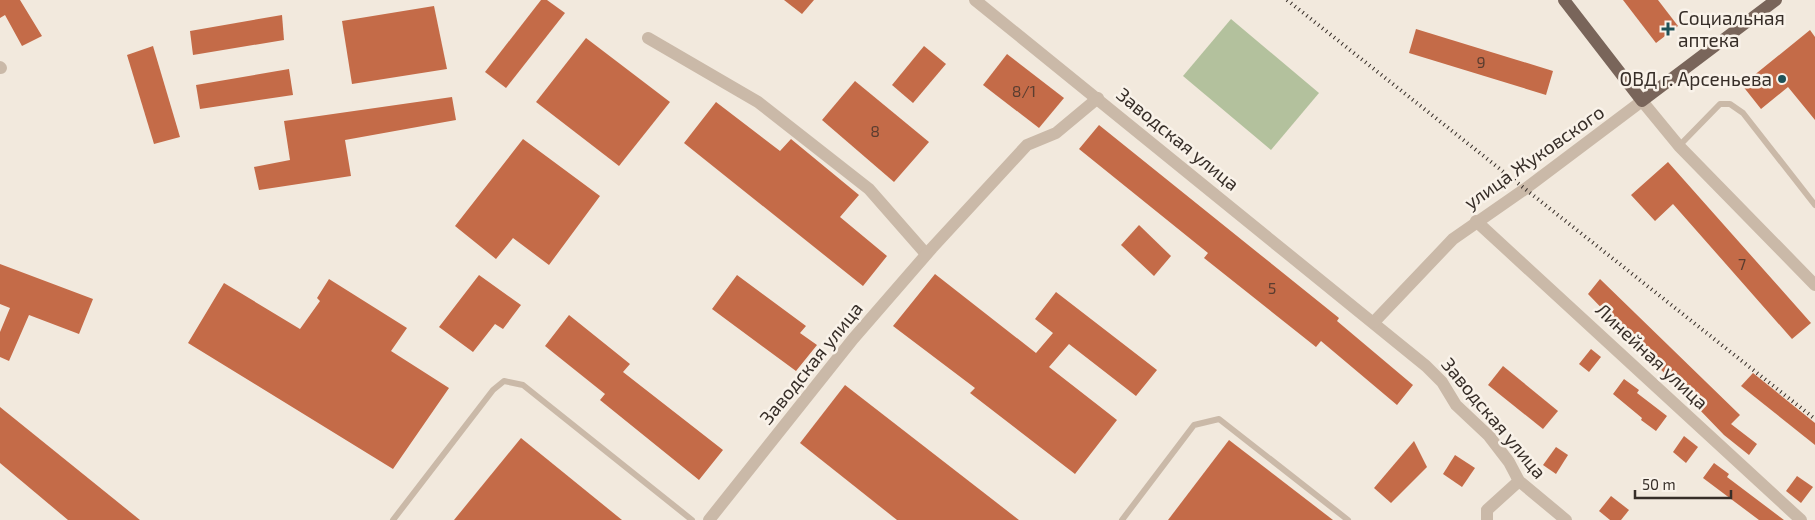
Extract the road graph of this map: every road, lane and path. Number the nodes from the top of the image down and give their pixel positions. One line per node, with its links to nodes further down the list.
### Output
1 (975, 0): 5 (street)
2 (1564, 0): 6 (main road)
3 (1776, 0): 6 (main road, улица Жуковского)
4 (648, 38): 10 (street)
5 (1098, 98): 10 (street, Заводская улица); 12 (street, Заводская улица)
6 (1642, 101): 7 (street); 9 (street, улица Жуковского)
7 (1679, 146): 8 (lane); 11 (street)
8 (1815, 205)
9 (1476, 220): 12 (street, улица Жуковского); 21 (street, Линейная улица)
10 (926, 254): 17 (street, Заводская улица)
11 (1815, 285)
12 (1374, 322): 13 (street, Заводская улица)
13 (1519, 482): 14 (street); 20 (street, Заводская улица)
14 (1484, 517)
15 (393, 520): 16 (lane)
16 (692, 520)
17 (709, 520)
18 (1122, 520): 19 (lane)
19 (1348, 520)
20 (1566, 520)
21 (1801, 520)

